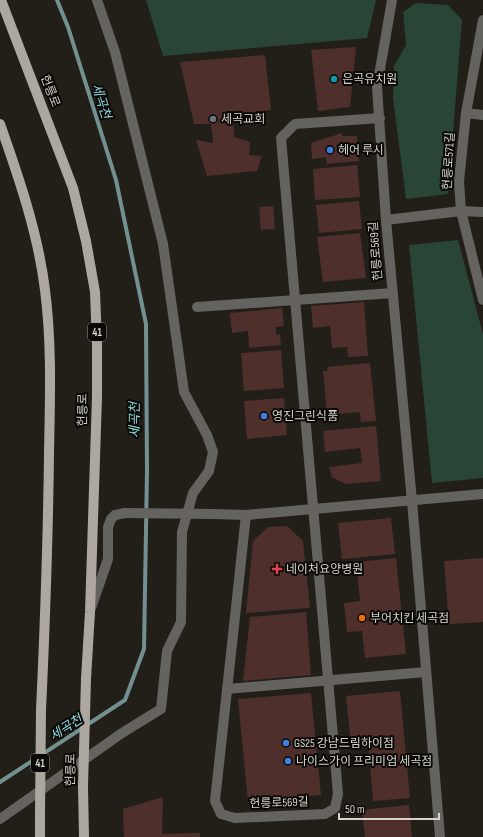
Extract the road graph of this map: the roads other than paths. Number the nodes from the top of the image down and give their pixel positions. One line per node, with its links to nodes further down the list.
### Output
1 (1, 0): 20 (main road, 헌릉로 / 41)
2 (97, 0): 24 (street)
3 (392, 0): 7 (street, 헌릉로569길)
4 (483, 20): 5 (street, 헌릉로571길)
5 (466, 113): 6 (street); 9 (street, 헌릉로571길)
6 (483, 115)
7 (380, 118): 11 (street, 헌릉로569길); 13 (street, 헌릉로569길)
8 (0, 124): 25 (main road, 41, bridge)
9 (461, 211): 10 (street); 11 (street); 14 (street, 헌릉로571길)
10 (483, 212)
11 (386, 220): 12 (street, 헌릉로569길)
12 (393, 293): 13 (street); 17 (street, 헌릉로569길)
13 (296, 299): 15 (street); 18 (street, 헌릉로569길)
14 (483, 300)
15 (197, 307)
16 (483, 494): 17 (street)
17 (412, 501): 18 (street); 21 (street, 헌릉로569길)
18 (313, 509): 19 (street); 22 (street, 헌릉로569길)
19 (246, 515): 20 (street, bridge); 23 (street, 헌릉로569길)
20 (90, 612): 26 (main road, 헌릉로 / 41, bridge)
21 (426, 672): 22 (street); 27 (street, 헌릉로569길)
22 (328, 680): 23 (street); 23 (street, 헌릉로569길)
23 (227, 689)
24 (0, 819)
25 (40, 837)
26 (84, 837)
27 (440, 837)

